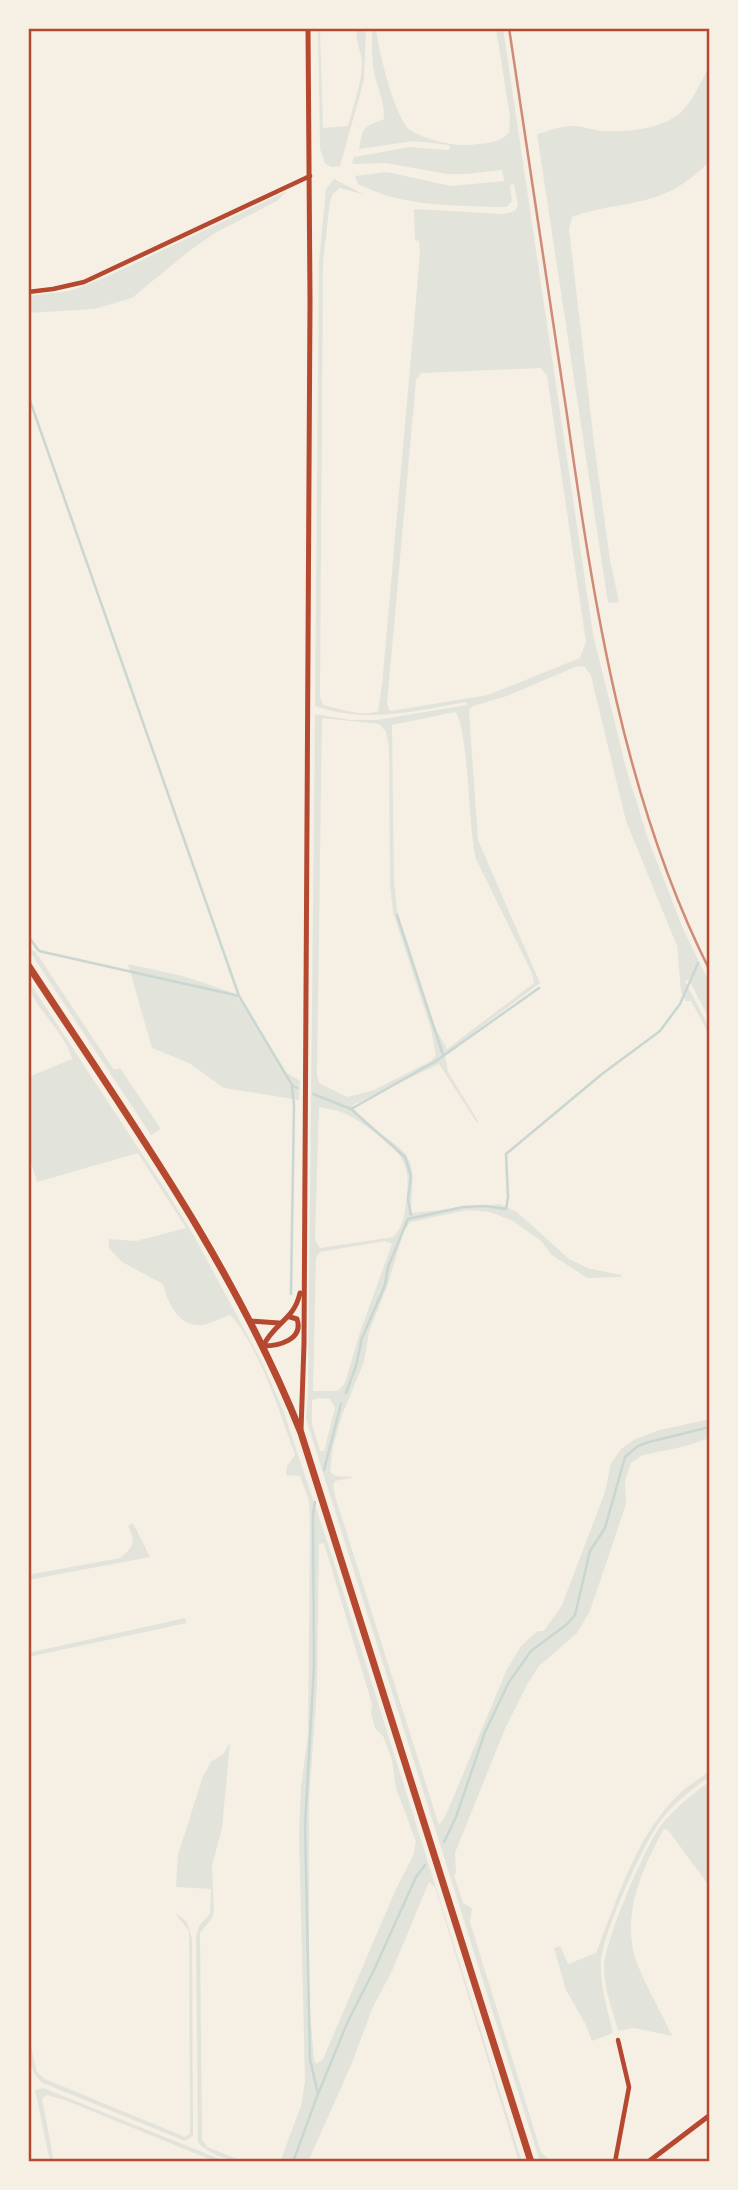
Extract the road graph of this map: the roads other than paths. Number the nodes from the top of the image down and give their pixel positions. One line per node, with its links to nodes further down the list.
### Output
1 (308, 28): 2 (street)
2 (310, 176): 3 (street); 5 (street)
3 (28, 292)
4 (28, 965): 7 (main road)
5 (303, 1283): 6 (street); 9 (street)
6 (290, 1317): 8 (street); 9 (street)
7 (250, 1321): 8 (street); 10 (main road)
8 (279, 1323): 10 (street)
9 (301, 1325): 10 (street); 11 (street)
10 (263, 1346): 11 (main road)
11 (301, 1433): 14 (main road)
12 (618, 2040): 15 (street)
13 (710, 2115): 16 (street)
14 (531, 2162)
15 (615, 2162)
16 (648, 2162)

